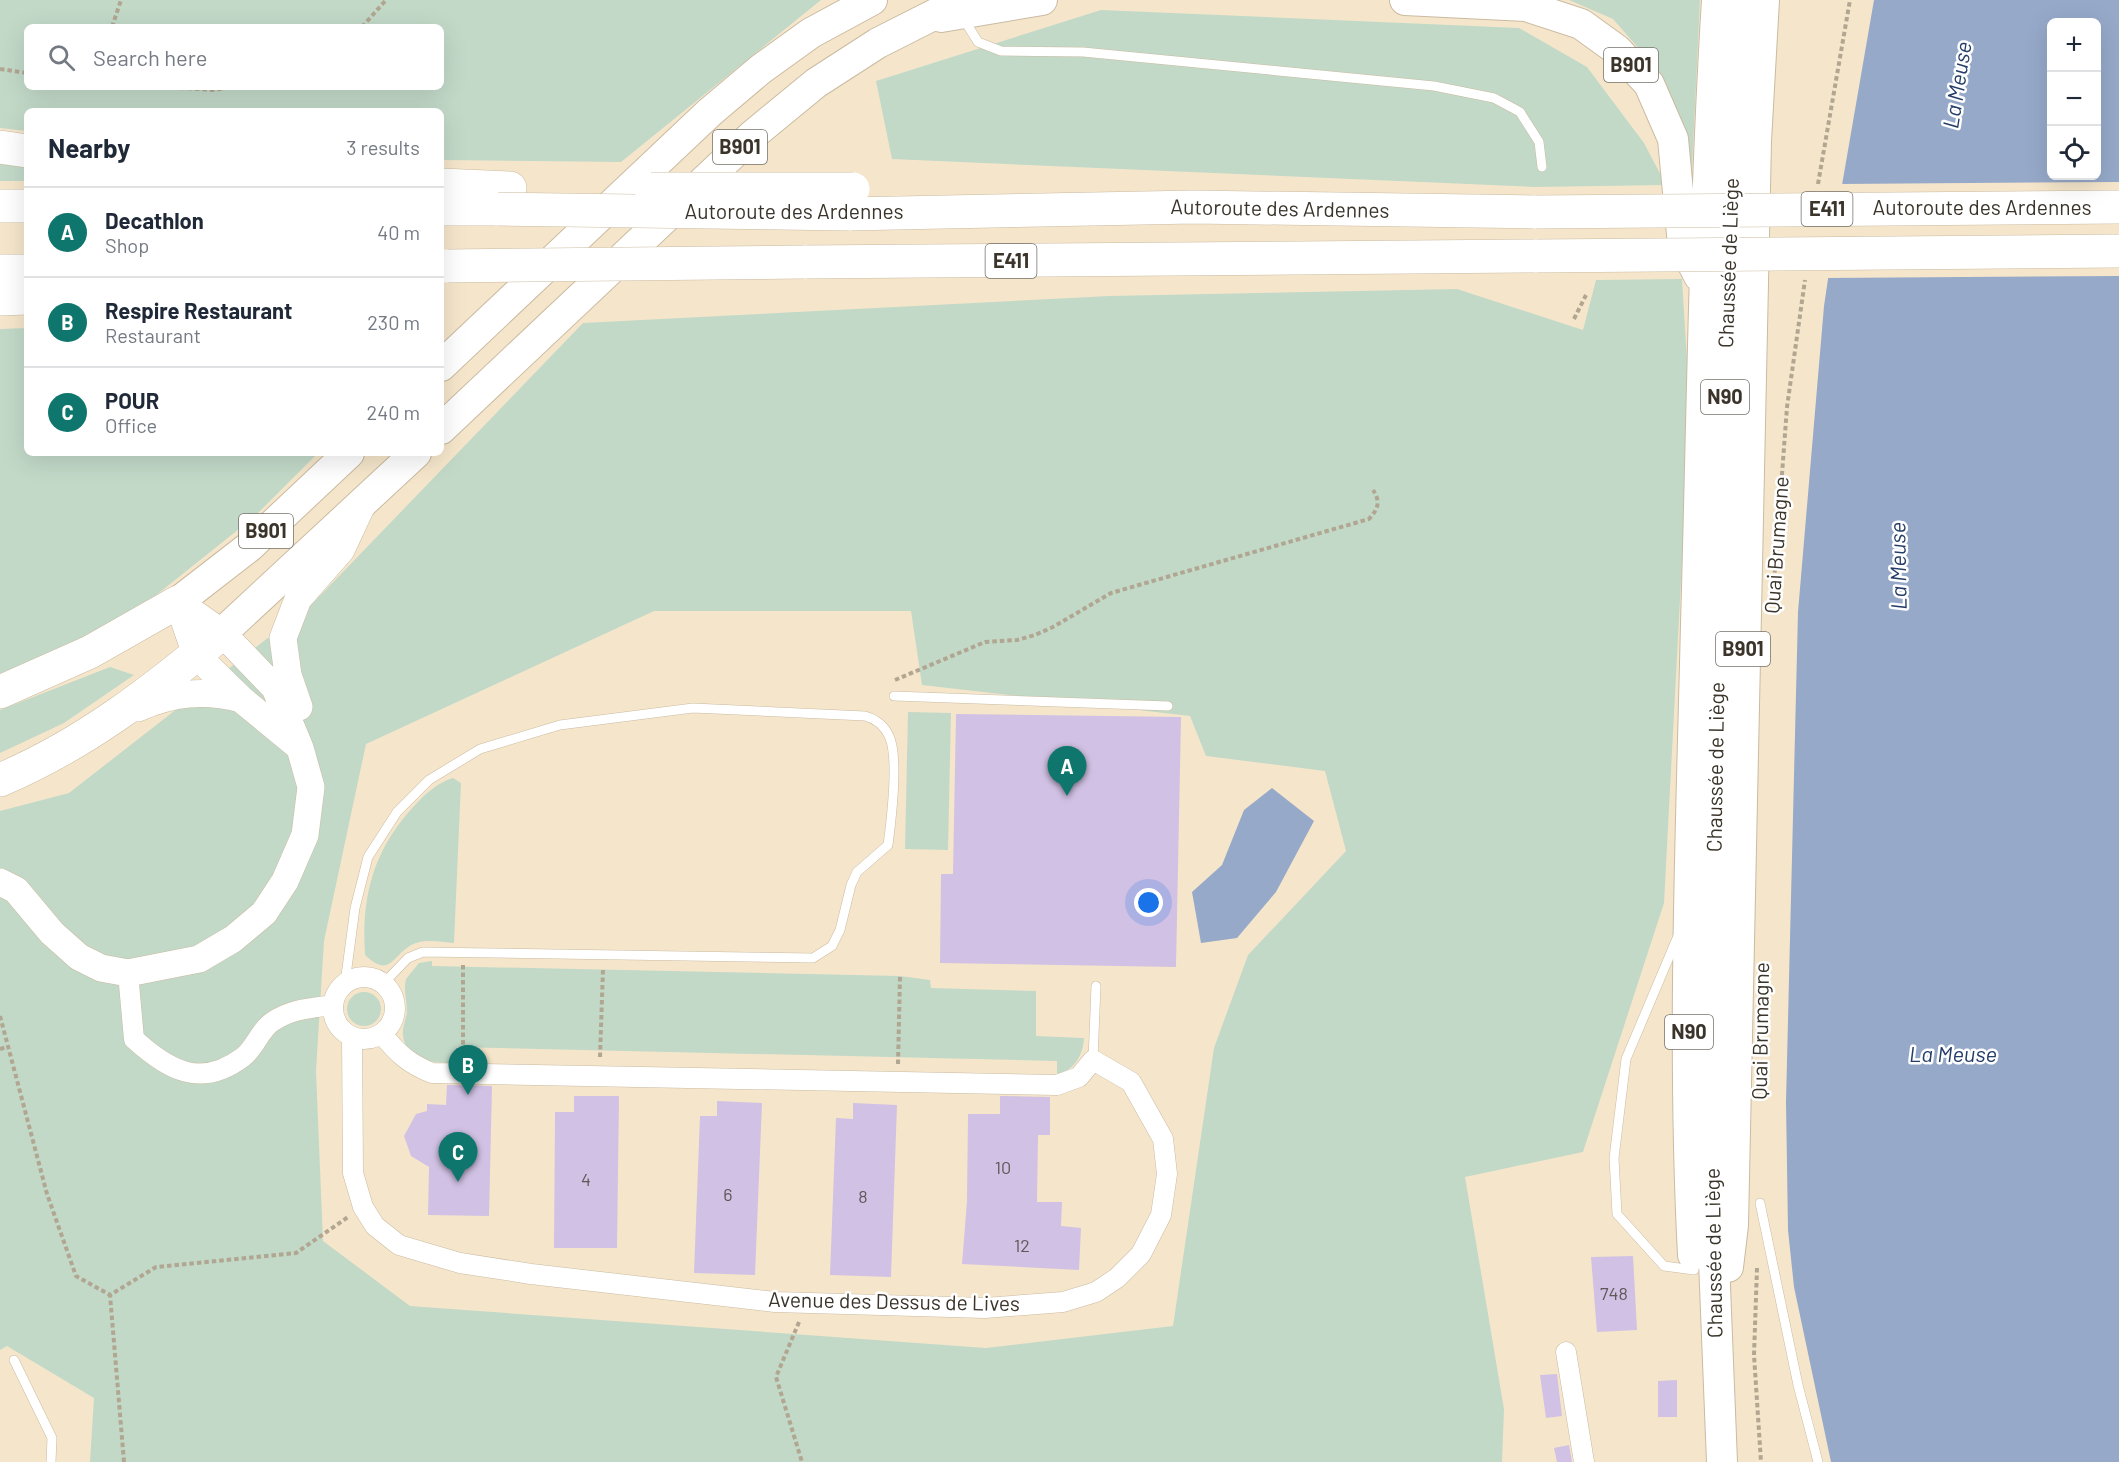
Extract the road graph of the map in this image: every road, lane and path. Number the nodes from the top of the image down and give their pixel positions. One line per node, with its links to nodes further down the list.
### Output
1 (122, 0): 11 (path)
2 (386, 0): 12 (path)
3 (871, 0): 35 (main road, B901)
4 (1042, 0): 10 (main road, B901)
5 (1405, 0): 30 (main road, B901)
6 (1717, 0): 30 (main road, Chaussée de Liège / N90)
7 (1739, 0): 76 (main road, Chaussée de Liège / N90)
8 (1764, 0): 76 (main road, B901)
9 (1850, 0): 19 (path)
10 (962, 7): 17 (lane); 36 (main road, B901)
11 (113, 24)
12 (365, 24)
13 (0, 69): 14 (path)
14 (24, 73)
15 (0, 147): 16 (highway)
16 (24, 151)
17 (1542, 167)
18 (444, 186): 20 (highway)
19 (1816, 196)
20 (504, 199): 23 (highway, Autoroute des Ardennes / E411, bridge); 24 (highway, Autoroute des Ardennes / E411)
21 (0, 206): 22 (highway)
22 (24, 206)
23 (2119, 207)
24 (444, 209)
25 (2119, 251): 26 (highway, Autoroute des Ardennes / E411, bridge)
26 (444, 266)
27 (24, 271): 28 (highway)
28 (0, 272)
29 (1805, 278): 42 (path, Quai Brumagne)
30 (1705, 290): 54 (main road, Chaussée de Liège / N90)
31 (1586, 295): 34 (path)
32 (24, 298): 33 (highway)
33 (0, 299)
34 (1574, 319)
35 (444, 363)
36 (444, 426)
37 (346, 456): 41 (main road, B901)
38 (413, 456): 40 (main road, B901)
39 (1373, 490): 45 (path)
40 (363, 503): 43 (main road, B901); 51 (street)
41 (178, 602): 43 (street); 44 (street); 46 (highway, B901)
42 (1773, 604)
43 (222, 633): 44 (highway, B901); 51 (street)
44 (196, 655): 48 (street); 50 (highway, B901)
45 (895, 680)
46 (0, 692)
47 (894, 696): 49 (lane)
48 (241, 699): 50 (street); 51 (street)
49 (1167, 706)
50 (114, 718): 52 (highway, B901)
51 (300, 747): 57 (street)
52 (0, 780)
53 (0, 882): 57 (street)
54 (1690, 906): 75 (main road, Chaussée de Liège / N90); 75 (lane)
55 (463, 952): 56 (lane); 60 (lane); 67 (path)
56 (604, 954): 59 (lane); 65 (path)
57 (128, 973): 62 (street)
58 (900, 976): 71 (path)
59 (345, 983): 60 (street); 62 (street)
60 (383, 984): 64 (street)
61 (1096, 986): 70 (lane)
62 (333, 1005): 66 (street)
63 (0, 1016): 68 (path)
64 (382, 1034): 66 (street); 71 (street)
65 (601, 1036)
66 (352, 1037): 73 (street, Avenue des Dessus de Lives)
67 (462, 1042)
68 (7, 1047): 69 (path); 77 (path)
69 (0, 1049)
70 (1093, 1060): 71 (street); 78 (street, Avenue des Dessus de Lives)
71 (898, 1083)
72 (1760, 1203): 87 (lane)
73 (363, 1207): 77 (path); 78 (street, Avenue des Dessus de Lives)
74 (1757, 1262): 86 (path)
75 (1694, 1270): 76 (main road)
76 (1713, 1293): 85 (main road, Chaussée de Liège / N90)
77 (110, 1295): 82 (path)
78 (807, 1302): 83 (path)
79 (1566, 1352): 84 (street)
80 (14, 1360): 81 (lane)
81 (51, 1462)
82 (124, 1462)
83 (802, 1462)
84 (1584, 1462)
85 (1722, 1462)
86 (1761, 1462)
87 (1818, 1462)

